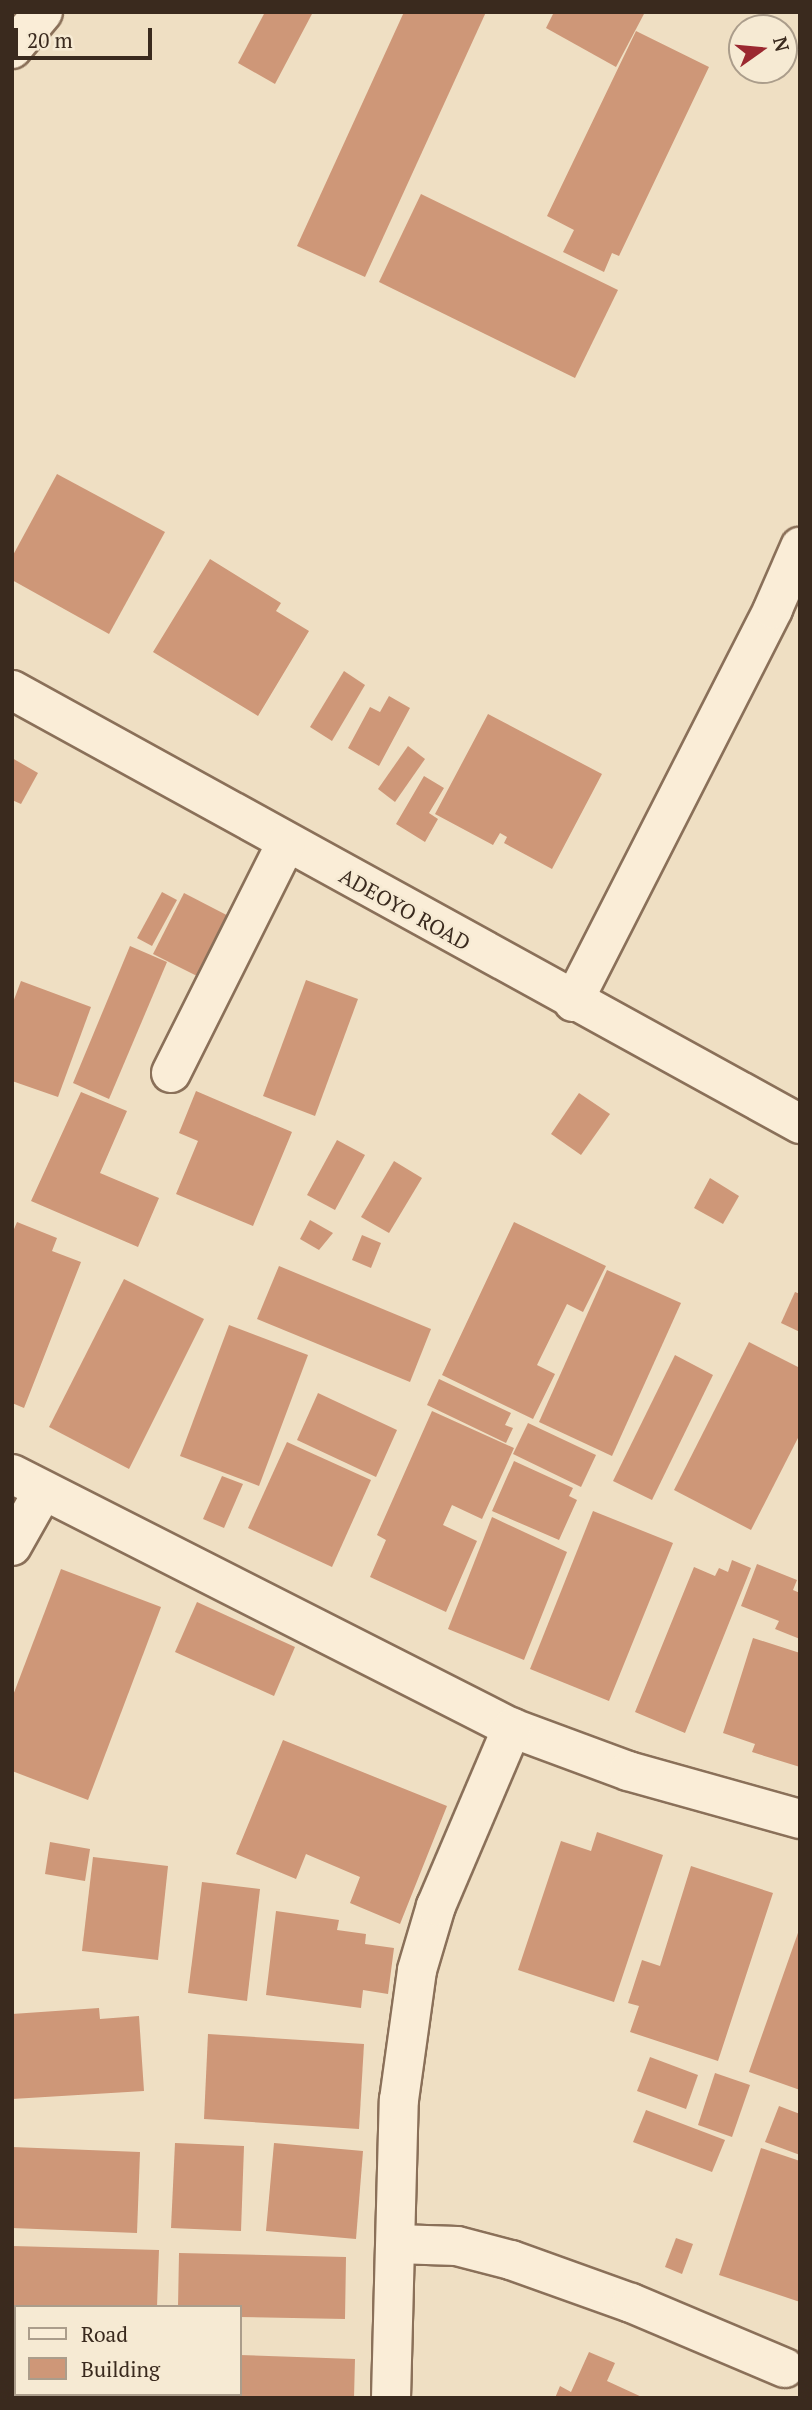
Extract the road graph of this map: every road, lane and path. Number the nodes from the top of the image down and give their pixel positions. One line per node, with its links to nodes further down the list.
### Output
1 (43, 12): 2 (street)
2 (12, 49)
3 (800, 547): 6 (street)
4 (12, 690): 5 (street, ADEOYO ROAD)
5 (286, 843): 6 (street, ADEOYO ROAD); 7 (street)
6 (573, 1002): 8 (street, ADEOYO ROAD)
7 (171, 1073)
8 (800, 1124)
9 (28, 1482): 10 (street); 11 (street)
10 (12, 1546)
11 (512, 1728): 12 (street); 13 (street)
12 (800, 1819)
13 (396, 2244): 14 (street); 15 (street)
14 (785, 2368)
15 (391, 2398)

